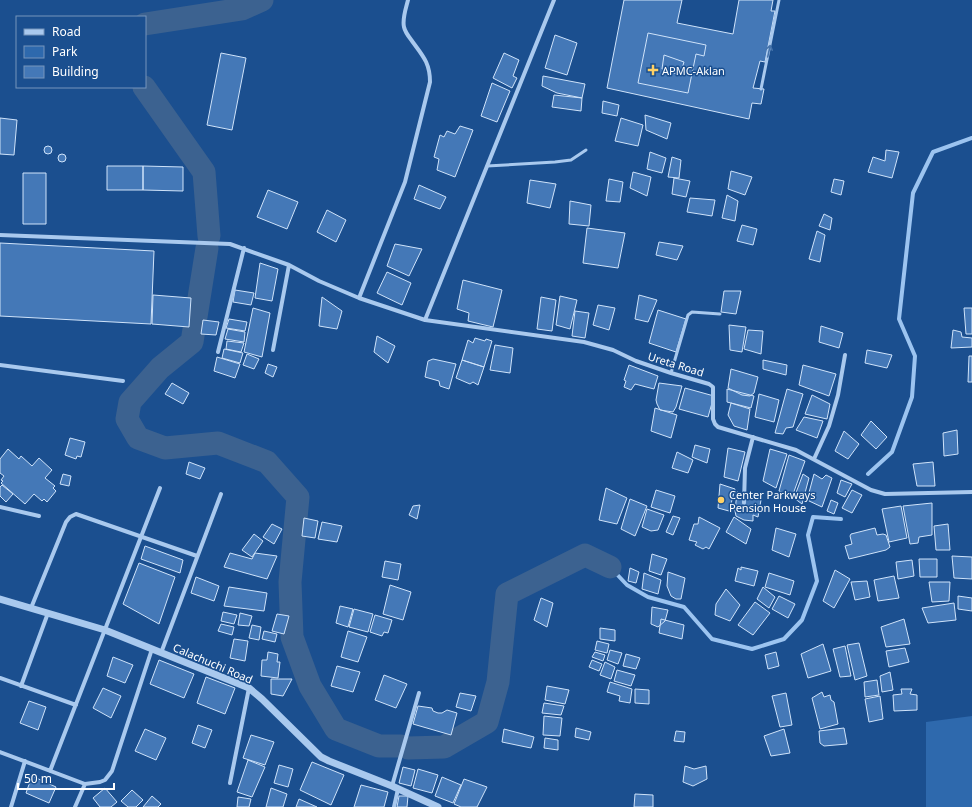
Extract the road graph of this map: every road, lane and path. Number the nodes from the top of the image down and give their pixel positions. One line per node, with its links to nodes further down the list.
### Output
1 (408, 0): 10 (street)
2 (554, 0): 6 (street)
3 (779, 0): 4 (lane, one-way to 3)
4 (761, 89)
5 (586, 150): 6 (lane)
6 (487, 166): 12 (street)
7 (0, 235): 8 (street, Ureta Road)
8 (244, 248): 9 (street, Ureta Road); 14 (street)
9 (289, 265): 10 (street, Ureta Road); 13 (street)
10 (359, 298): 12 (street, Ureta Road)
11 (720, 314): 17 (lane)
12 (425, 320): 17 (street, Ureta Road)
13 (273, 350)
14 (218, 352)
15 (845, 355): 20 (street)
16 (0, 365): 18 (street)
17 (671, 373): 19 (street, Ureta Road)
18 (123, 381)
19 (753, 437): 20 (street, Ureta Road); 24 (street)
20 (814, 459): 22 (street, Ureta Road)
21 (160, 488): 27 (street)
22 (972, 492)
23 (221, 494): 28 (street)
24 (744, 503)
25 (0, 507): 26 (street)
26 (38, 516)
27 (141, 537): 28 (street); 30 (street); 32 (street)
28 (197, 556): 34 (street)
29 (0, 599): 30 (street, Calachuchi Road)
30 (31, 608): 31 (street, Calachuchi Road)
31 (48, 613): 32 (street, Calachuchi Road); 36 (street)
32 (105, 630): 33 (street, Calachuchi Road); 39 (street)
33 (152, 649): 34 (street, Calachuchi Road); 44 (street)
34 (161, 653): 37 (street, Calachuchi Road)
35 (0, 678): 36 (street)
36 (21, 686): 39 (street)
37 (249, 688): 43 (street); 45 (street, Calachuchi Road)
38 (419, 693): 45 (street)
39 (76, 705): 42 (street)
40 (0, 752): 41 (street)
41 (25, 762): 42 (street); 46 (street)
42 (50, 771): 44 (street)
43 (230, 783)
44 (84, 784): 47 (street)
45 (395, 787): 48 (street); 49 (street, Calachuchi Road)
46 (11, 807)
47 (75, 807)
48 (394, 807)
49 (438, 807)

